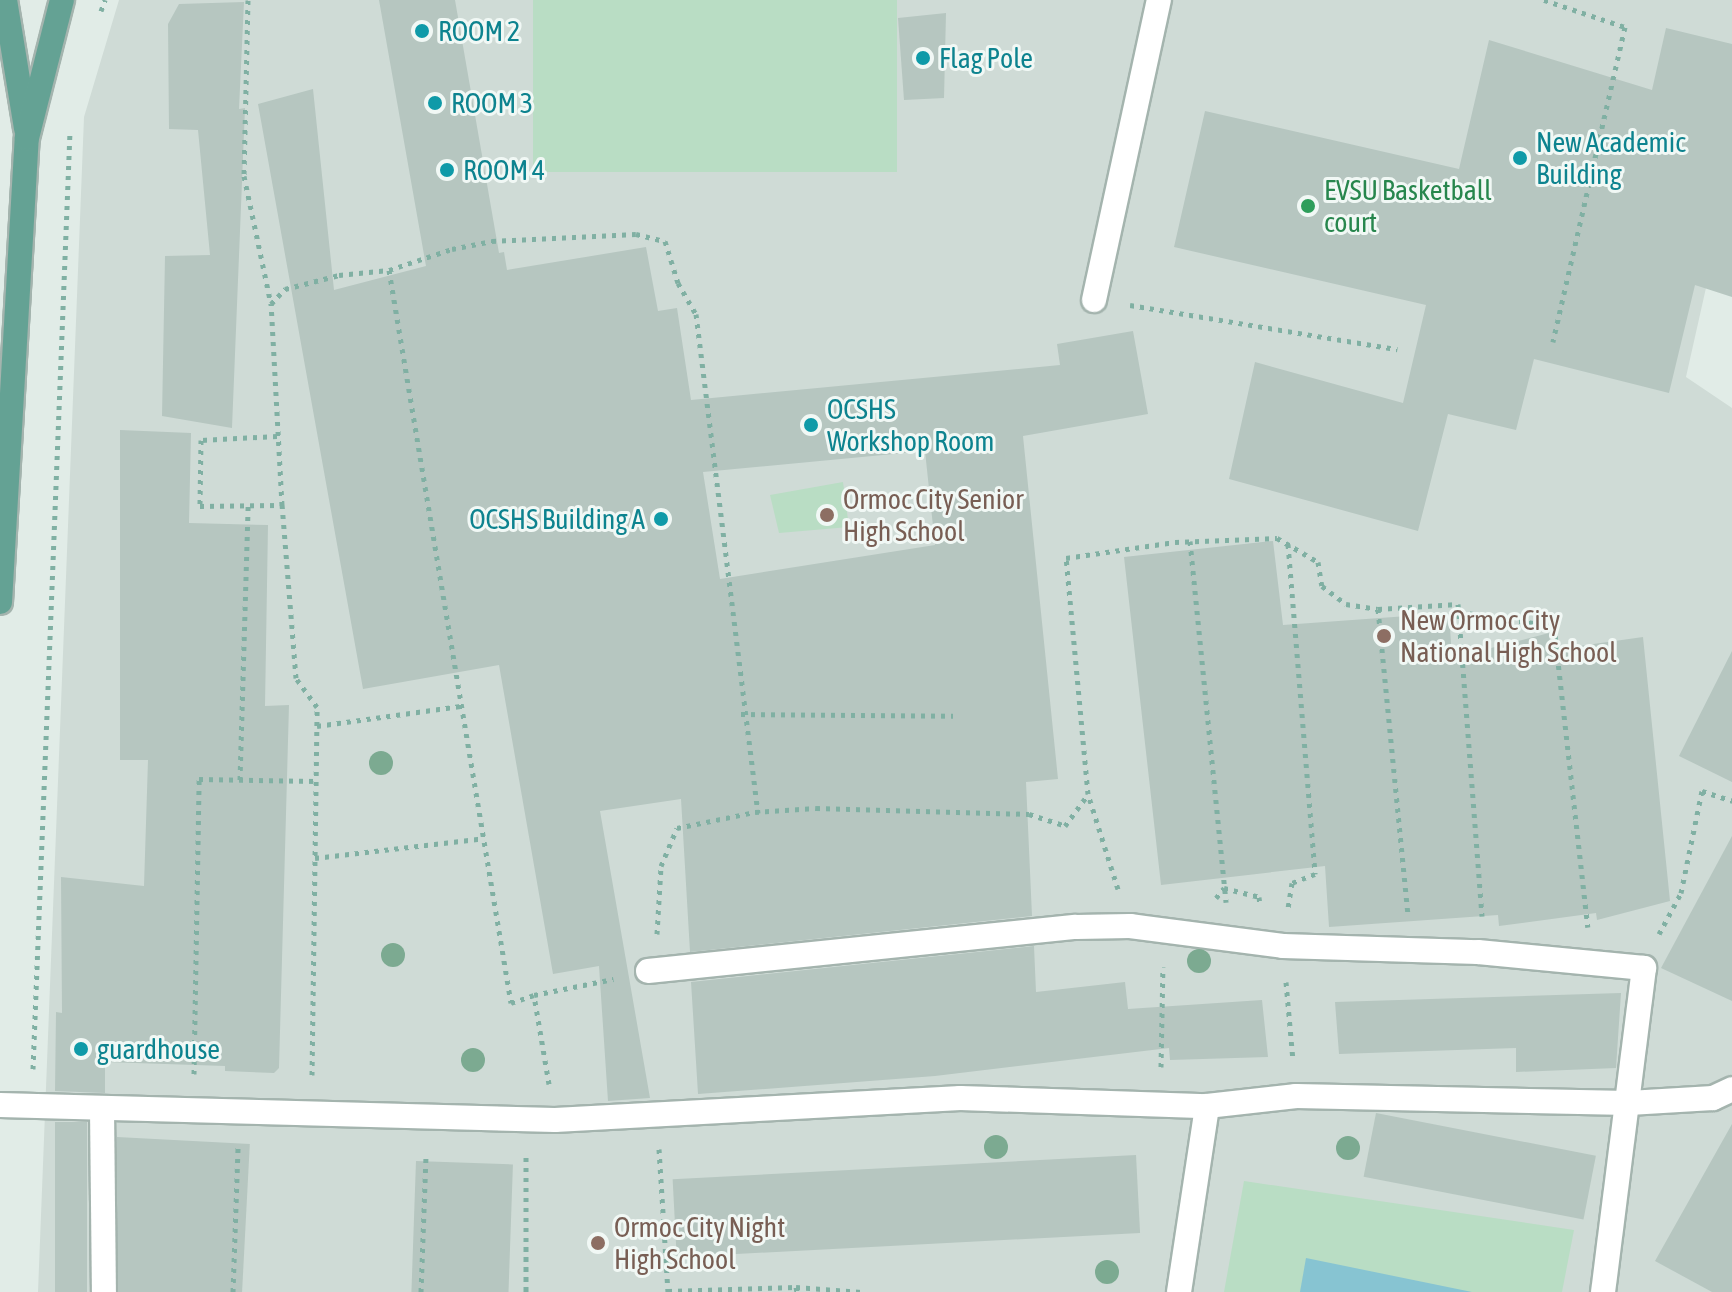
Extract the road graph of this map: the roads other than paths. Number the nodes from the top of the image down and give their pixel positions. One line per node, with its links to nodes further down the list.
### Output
1 (5, 0): 4 (main road)
2 (62, 0): 4 (main road)
3 (1159, 0): 5 (lane)
4 (27, 138): 6 (main road)
5 (1094, 300)
6 (0, 602)
7 (648, 971): 9 (lane)
8 (1732, 1089): 9 (lane)
9 (1629, 1103): 11 (lane); 15 (lane)
10 (0, 1105): 12 (lane)
11 (1207, 1106): 12 (lane); 14 (lane)
12 (102, 1108): 13 (lane)
13 (104, 1292)
14 (1179, 1292)
15 (1603, 1292)

